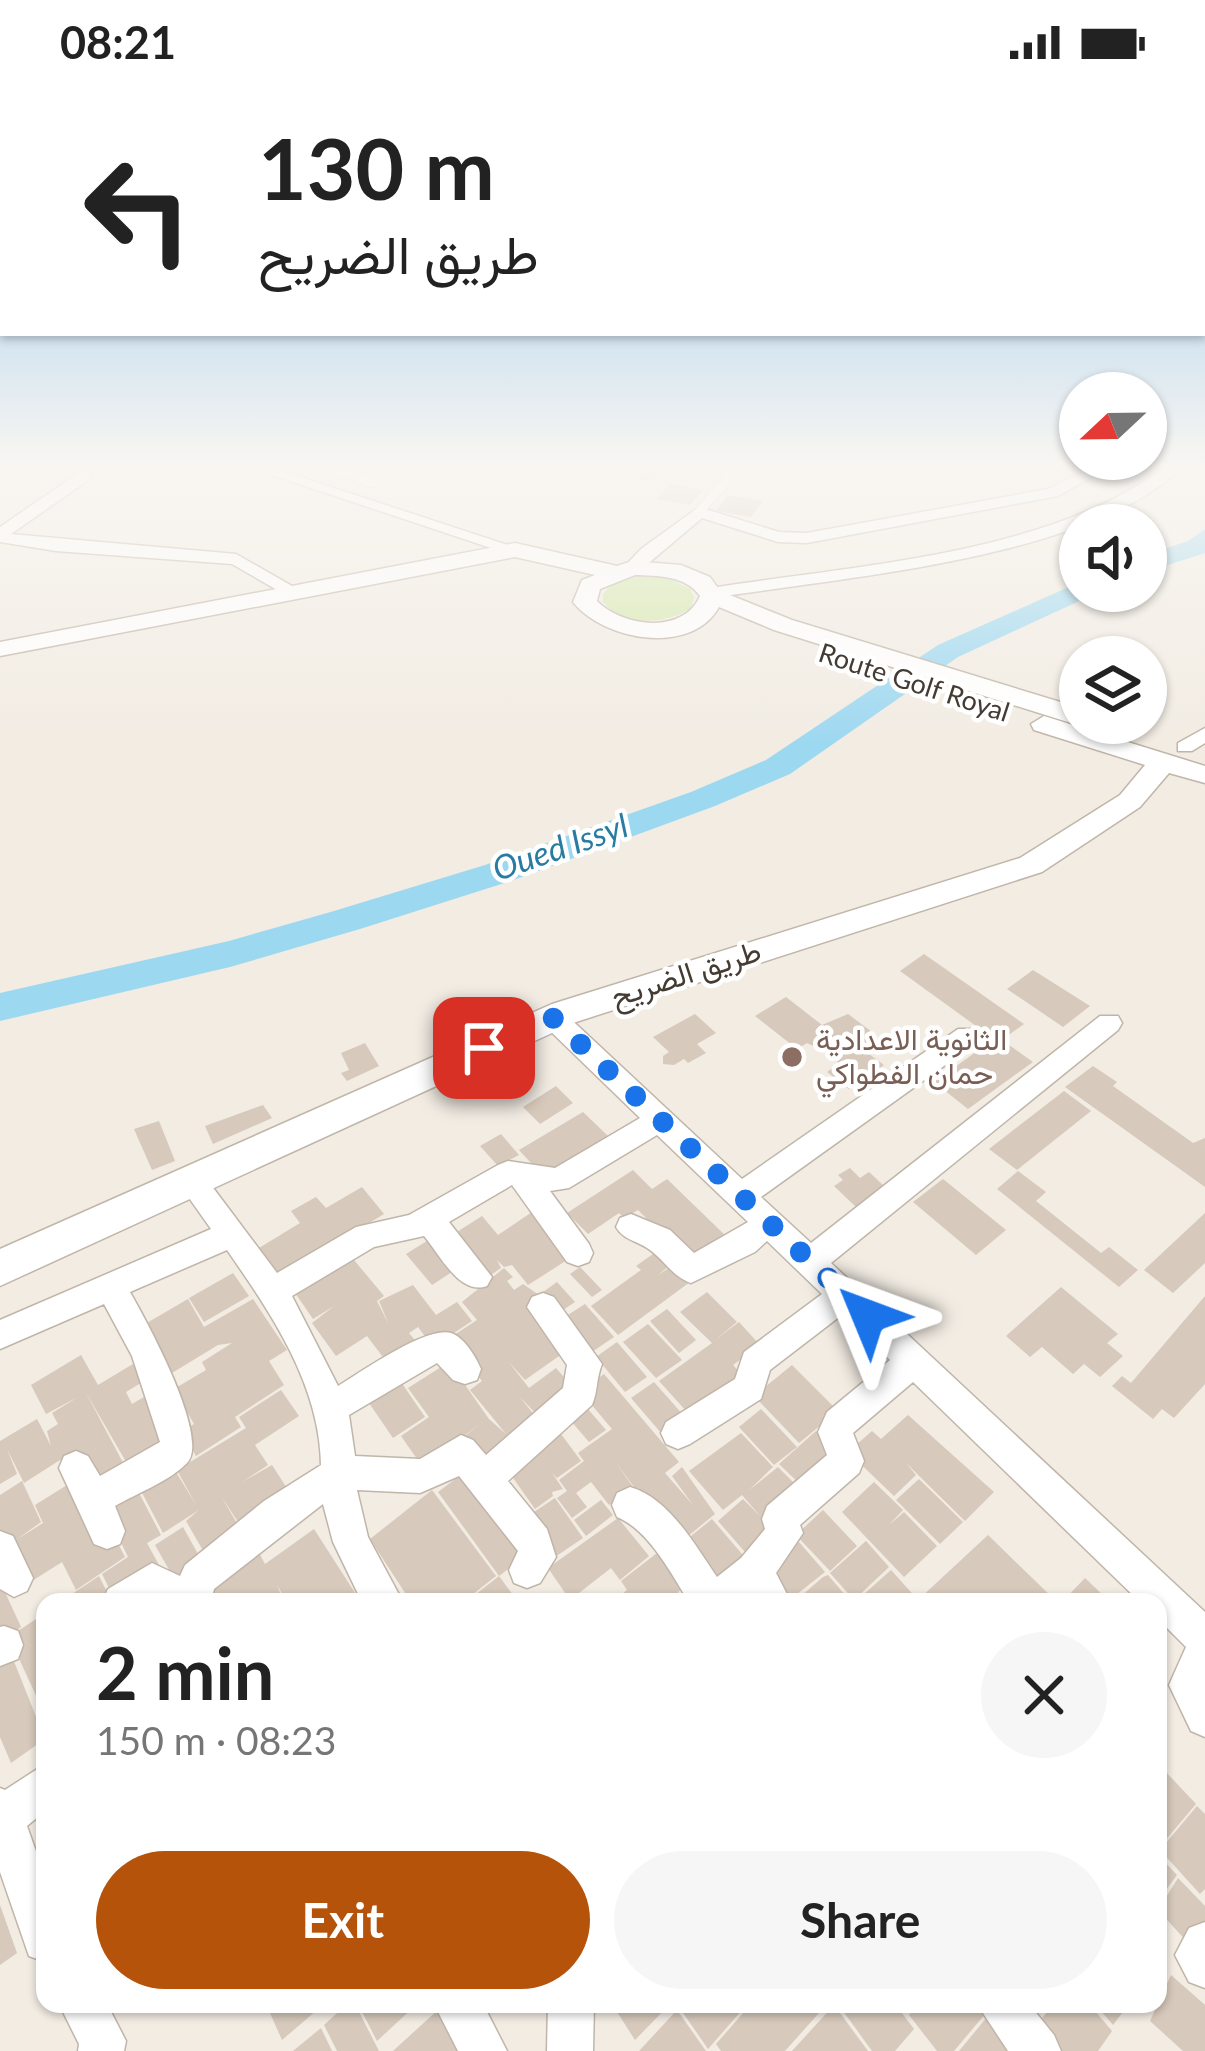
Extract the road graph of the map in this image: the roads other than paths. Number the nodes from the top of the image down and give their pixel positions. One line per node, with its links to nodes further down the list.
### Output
1 (237, 560): 14 (street)
2 (466, 560): 14 (street)
3 (546, 560): 9 (street, Route Golf Royal)
4 (635, 560): 10 (street)
5 (691, 560): 12 (street)
6 (802, 560): 12 (street)
7 (819, 560): 11 (street)
8 (902, 560): 11 (street)
9 (553, 562): 10 (street, Route Golf Royal); 13 (street, Route Golf Royal)
10 (622, 570): 12 (street, Route Golf Royal); 13 (street)
11 (843, 570): 12 (street)
12 (701, 585): 15 (street); 17 (street, Route Golf Royal)
13 (586, 593): 15 (street, Route Golf Royal)
14 (297, 594): 16 (street)
15 (690, 623): 17 (street, Route Golf Royal)
16 (0, 649)
17 (858, 657): 18 (street, Route Golf Royal)
18 (960, 690): 19 (street, Route Golf Royal); 20 (street, Route Golf Royal)
19 (1059, 712)
20 (1190, 749): 21 (street, Route Golf Royal); 22 (street, طريق الضريح)
21 (1205, 776)
22 (553, 1018): 25 (street); 27 (street, طريق الضريح)
23 (1109, 1024): 34 (street)
24 (967, 1036): 28 (street)
25 (662, 1118): 26 (street); 28 (street)
26 (523, 1175): 29 (street); 33 (street)
27 (192, 1181): 32 (street); 35 (street, طريق الضريح)
28 (742, 1195): 30 (street)
29 (428, 1219): 36 (street); 38 (street)
30 (770, 1221): 31 (street); 34 (street)
31 (631, 1227)
32 (233, 1233): 37 (street); 38 (street)
33 (578, 1253)
34 (812, 1262): 39 (street)
35 (0, 1268)
36 (476, 1277)
37 (110, 1286): 41 (street); 48 (street)
38 (274, 1291): 44 (street)
39 (845, 1294): 42 (street); 45 (street)
40 (543, 1306): 47 (street)
41 (0, 1335)
42 (915, 1360): 51 (street); 57 (street)
43 (465, 1370): 44 (street)
44 (329, 1408): 46 (street)
45 (678, 1433)
46 (338, 1474): 47 (street); 54 (street); 55 (street)
47 (481, 1475): 50 (street)
48 (92, 1499)
49 (630, 1505): 56 (street)
50 (527, 1570)
51 (763, 1586)
52 (136, 1593): 53 (street)
53 (176, 1593)
54 (193, 1593)
55 (378, 1593)
56 (709, 1593)
57 (1158, 1593)
58 (1167, 1602): 59 (street)
59 (1205, 1638)
60 (1205, 1649): 61 (street)
61 (1205, 1717)
62 (36, 1791): 63 (street)
63 (2, 1813): 64 (street)
64 (36, 1913)
65 (1205, 1944): 66 (street)
66 (1205, 1966)
67 (87, 2013): 71 (street)
68 (462, 2013): 72 (street)
69 (572, 2013): 73 (street)
70 (1007, 2013): 74 (street)
71 (101, 2051)
72 (484, 2051)
73 (570, 2051)
74 (1037, 2051)

